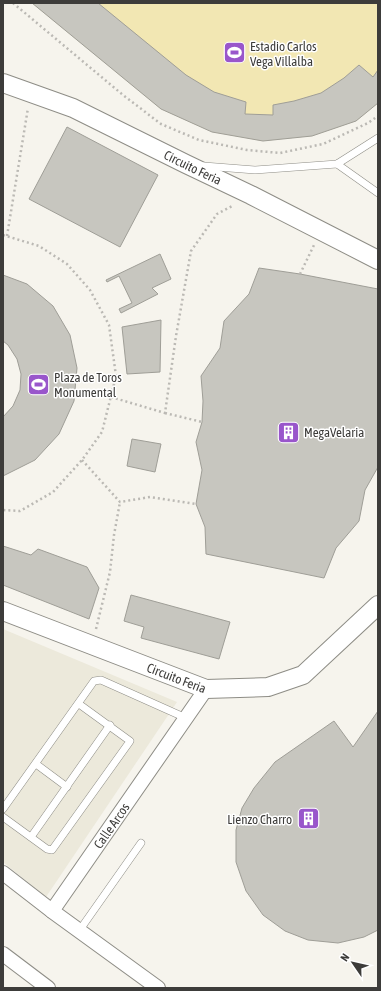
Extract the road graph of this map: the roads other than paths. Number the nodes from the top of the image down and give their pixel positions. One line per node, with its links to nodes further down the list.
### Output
1 (3, 84): 3 (street, Circuito Feria)
2 (378, 138): 4 (lane)
3 (186, 164): 4 (lane); 6 (street, Circuito Feria)
4 (337, 164): 5 (lane)
5 (378, 193)
6 (378, 260)
7 (378, 605): 9 (street, Circuito Feria)
8 (3, 611): 9 (street, Circuito Feria)
9 (206, 689): 11 (street, Calle Arcos)
10 (79, 704): 11 (lane); 12 (lane); 13 (lane)
11 (186, 718): 20 (street, Calle Arcos)
12 (110, 725): 14 (lane); 17 (lane)
13 (36, 764): 14 (lane); 15 (lane)
14 (67, 787): 17 (lane)
15 (3, 809)
16 (3, 817): 17 (lane)
17 (32, 837)
18 (141, 843): 21 (lane)
19 (3, 873): 20 (street)
20 (52, 911): 21 (street)
21 (79, 931): 24 (street)
22 (3, 954): 23 (street)
23 (48, 988)
24 (158, 988)

